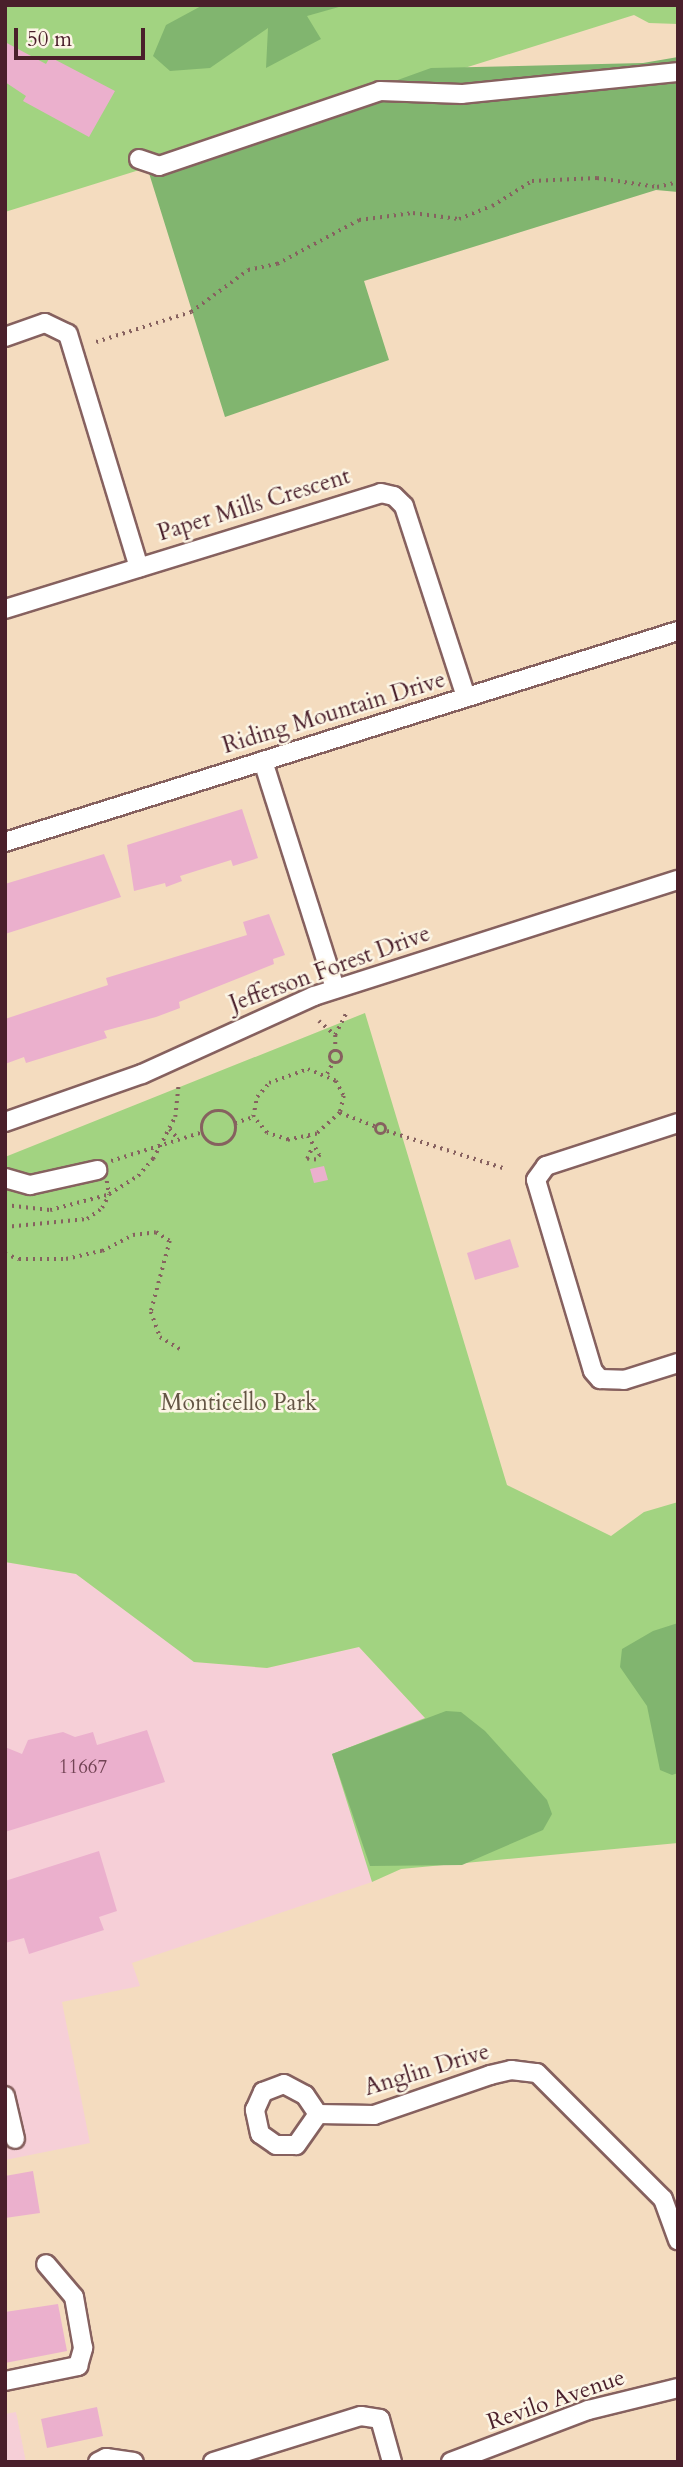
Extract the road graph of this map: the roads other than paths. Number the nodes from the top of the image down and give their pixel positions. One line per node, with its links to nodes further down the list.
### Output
1 (678, 72): 2 (street)
2 (139, 159)
3 (5, 337): 4 (street)
4 (139, 567): 5 (street, Paper Mills Crescent); 7 (street, Paper Mills Crescent)
5 (5, 609)
6 (678, 631): 7 (street, Riding Mountain Drive)
7 (466, 697): 8 (street, Riding Mountain Drive)
8 (263, 761): 9 (street, Riding Mountain Drive); 11 (street)
9 (5, 842)
10 (678, 880): 11 (street, Jefferson Forest Drive)
11 (335, 988): 12 (street, Jefferson Forest Drive)
12 (5, 1122)
13 (678, 1123): 16 (street)
14 (102, 1169): 15 (street)
15 (5, 1178)
16 (678, 1363)
17 (5, 2096): 19 (street)
18 (318, 2114): 20 (street, Anglin Drive)
19 (15, 2140)
20 (678, 2240)
21 (46, 2264): 22 (street)
22 (5, 2382)
23 (678, 2388): 28 (street, Revilo Avenue)
24 (98, 2462): 25 (street)
25 (134, 2462)
26 (213, 2462): 27 (street)
27 (391, 2462)
28 (452, 2462)

